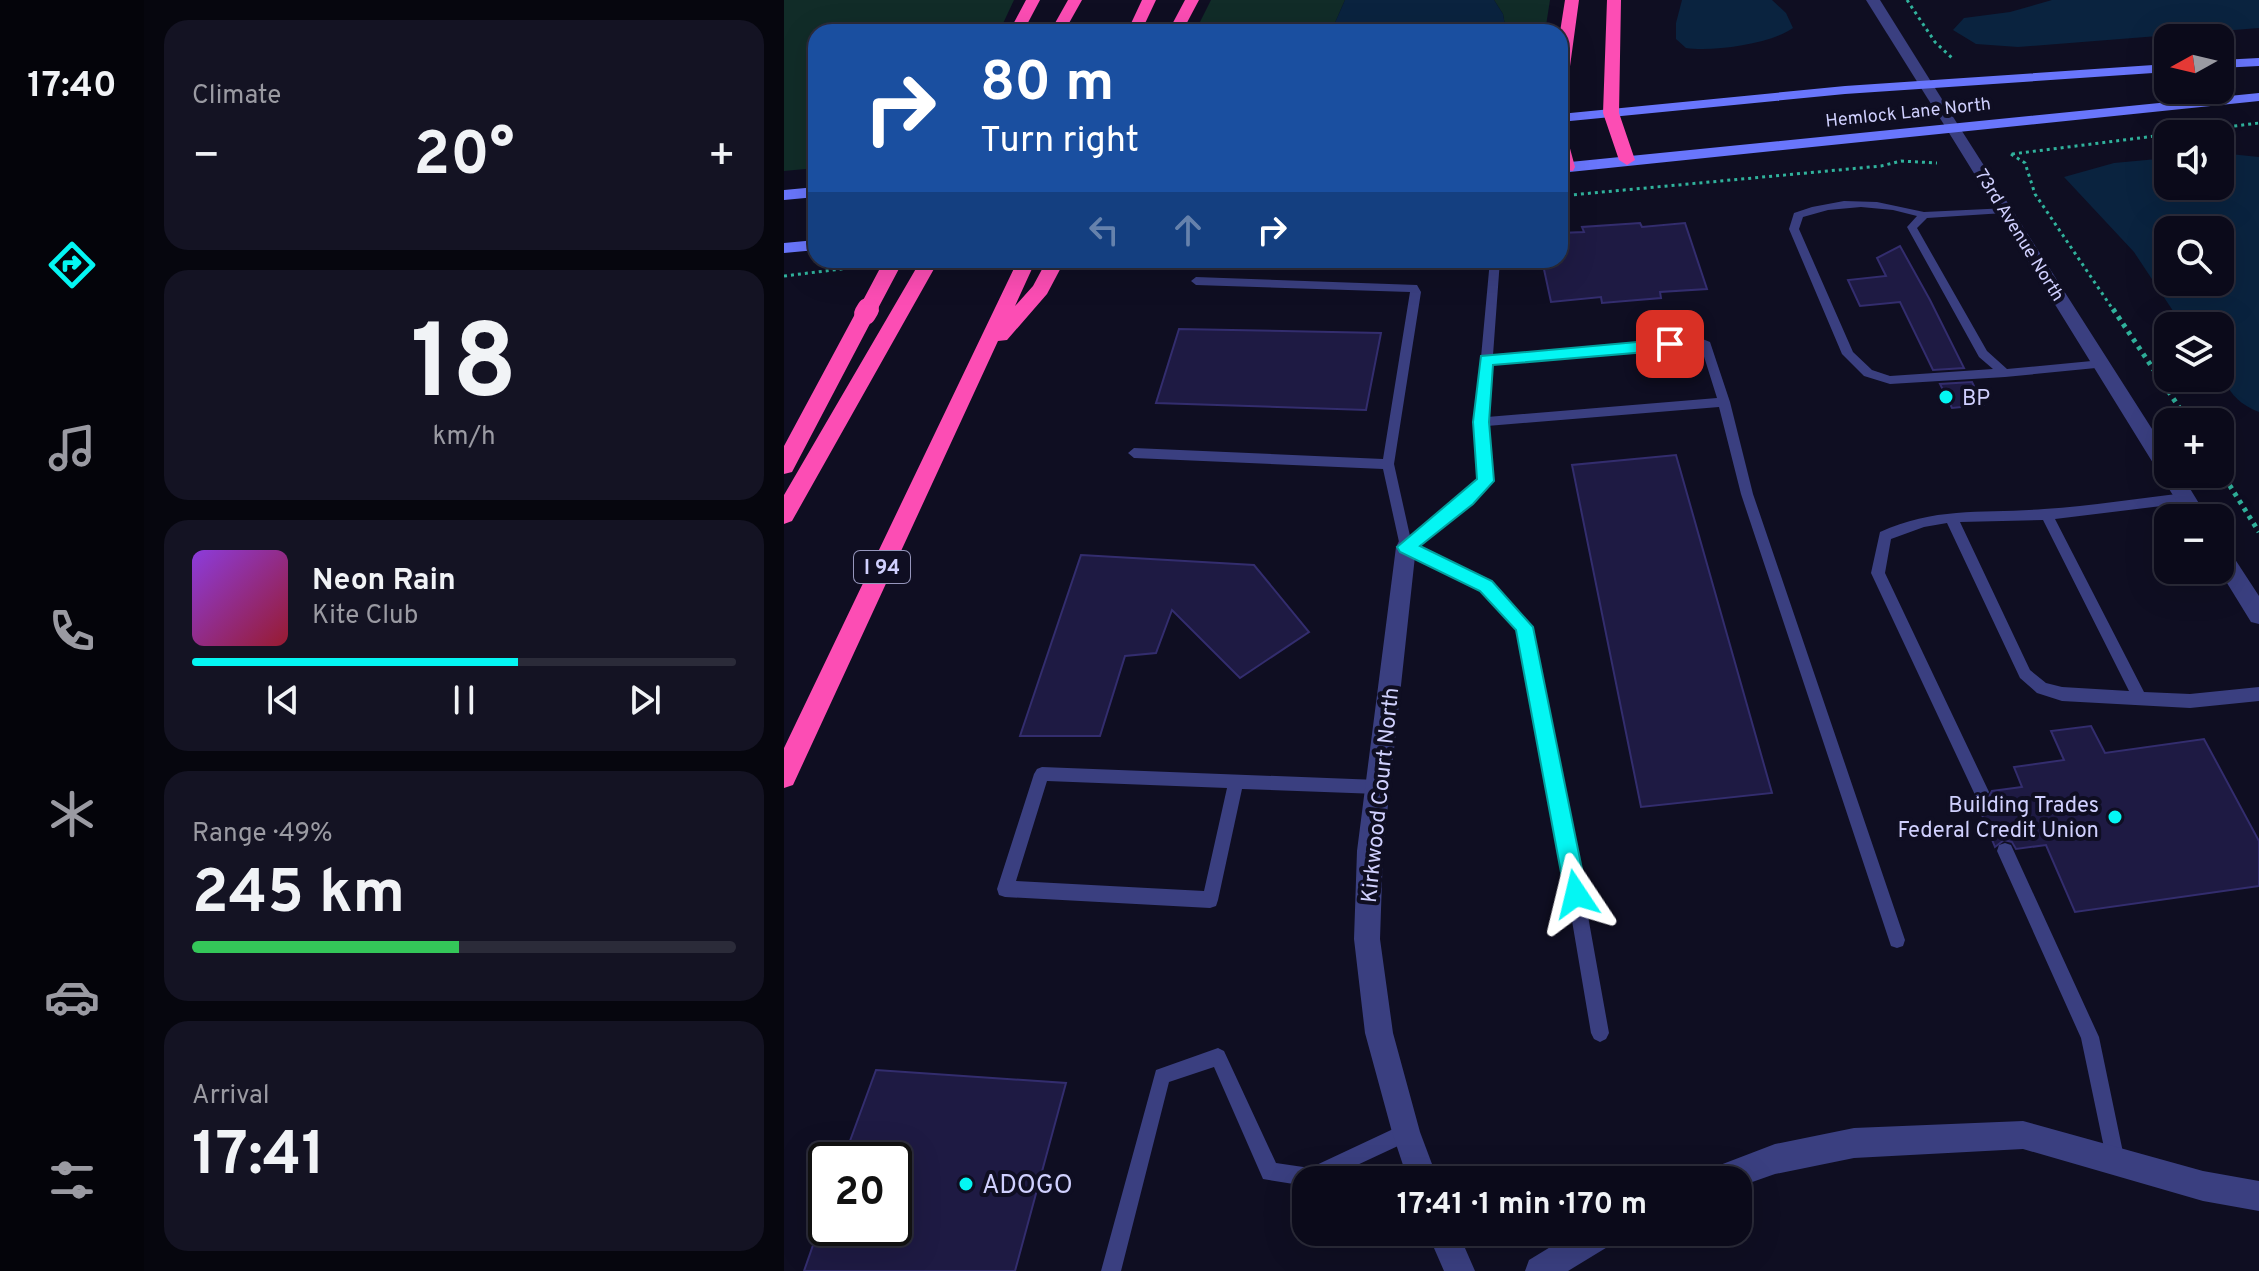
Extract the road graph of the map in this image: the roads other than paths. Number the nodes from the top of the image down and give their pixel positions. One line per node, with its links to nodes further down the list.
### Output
1 (1033, 0): 8 (highway)
2 (1075, 0): 9 (highway)
3 (1149, 0): 10 (highway)
4 (1192, 0): 11 (highway)
5 (1572, 0): 12 (highway)
6 (1614, 0): 18 (highway)
7 (1873, 0): 16 (street, 73rd Avenue North)
8 (1020, 24)
9 (1062, 24)
10 (1138, 24)
11 (1179, 24)
12 (1568, 27)
13 (2259, 62): 14 (main road)
14 (2234, 63)
15 (2154, 69): 16 (main road, Hemlock Lane North)
16 (1926, 84): 18 (main road, Hemlock Lane North); 20 (street, 73rd Avenue North)
17 (2259, 97): 20 (main road, Hemlock Lane North)
18 (1611, 113): 19 (main road, Hemlock Lane North); 21 (highway)
19 (1568, 117)
20 (1953, 128): 21 (main road, Hemlock Lane North); 25 (street, 73rd Avenue North)
21 (1627, 160): 22 (main road, Hemlock Lane North)
22 (1568, 166)
23 (808, 193): 24 (main road)
24 (784, 195)
25 (2004, 210): 26 (lane); 37 (street, 73rd Avenue North)
26 (1924, 215): 38 (lane); 38 (lane)
27 (808, 246): 28 (main road)
28 (784, 248)
29 (890, 268): 44 (highway, bridge)
30 (925, 268): 48 (highway)
31 (1023, 268): 35 (highway, I 94)
32 (1052, 268): 35 (highway)
33 (1494, 268): 36 (lane)
34 (1196, 281): 43 (lane)
35 (981, 358): 56 (highway, I 94)
36 (1486, 360): 39 (lane); 40 (lane)
37 (2102, 364): 38 (lane); 41 (street, 73rd Avenue North)
38 (2005, 373)
39 (1724, 402): 40 (lane); 61 (lane)
40 (1481, 422): 51 (lane)
41 (2154, 448)
42 (1134, 453): 43 (lane)
43 (1388, 464): 51 (lane)
44 (784, 466)
45 (2179, 488): 46 (street, 73rd Avenue North)
46 (2186, 498): 47 (street, 73rd Avenue North); 49 (lane)
47 (2190, 504)
48 (784, 515)
49 (2047, 515): 50 (lane); 55 (lane)
50 (1951, 517): 55 (lane); 59 (lane)
51 (1406, 547): 58 (street, Kirkwood Court North); 62 (lane)
52 (2234, 575): 53 (street)
53 (2259, 615)
54 (2259, 694): 55 (lane)
55 (2140, 699)
56 (784, 776)
57 (1236, 781): 57 (lane); 58 (lane)
58 (1378, 787): 63 (street, Kirkwood Court North)
59 (1981, 792)
60 (2005, 851): 64 (lane)
61 (1897, 940)
62 (1600, 1033)
63 (1406, 1132): 65 (street, Kirkwood Court North); 70 (lane)
64 (2116, 1162): 66 (street); 67 (street)
65 (1418, 1166)
66 (1752, 1167)
67 (2259, 1196)
68 (1448, 1246): 71 (street)
69 (1580, 1246): 72 (street)
70 (1111, 1271)
71 (1460, 1271)
72 (1540, 1271)

